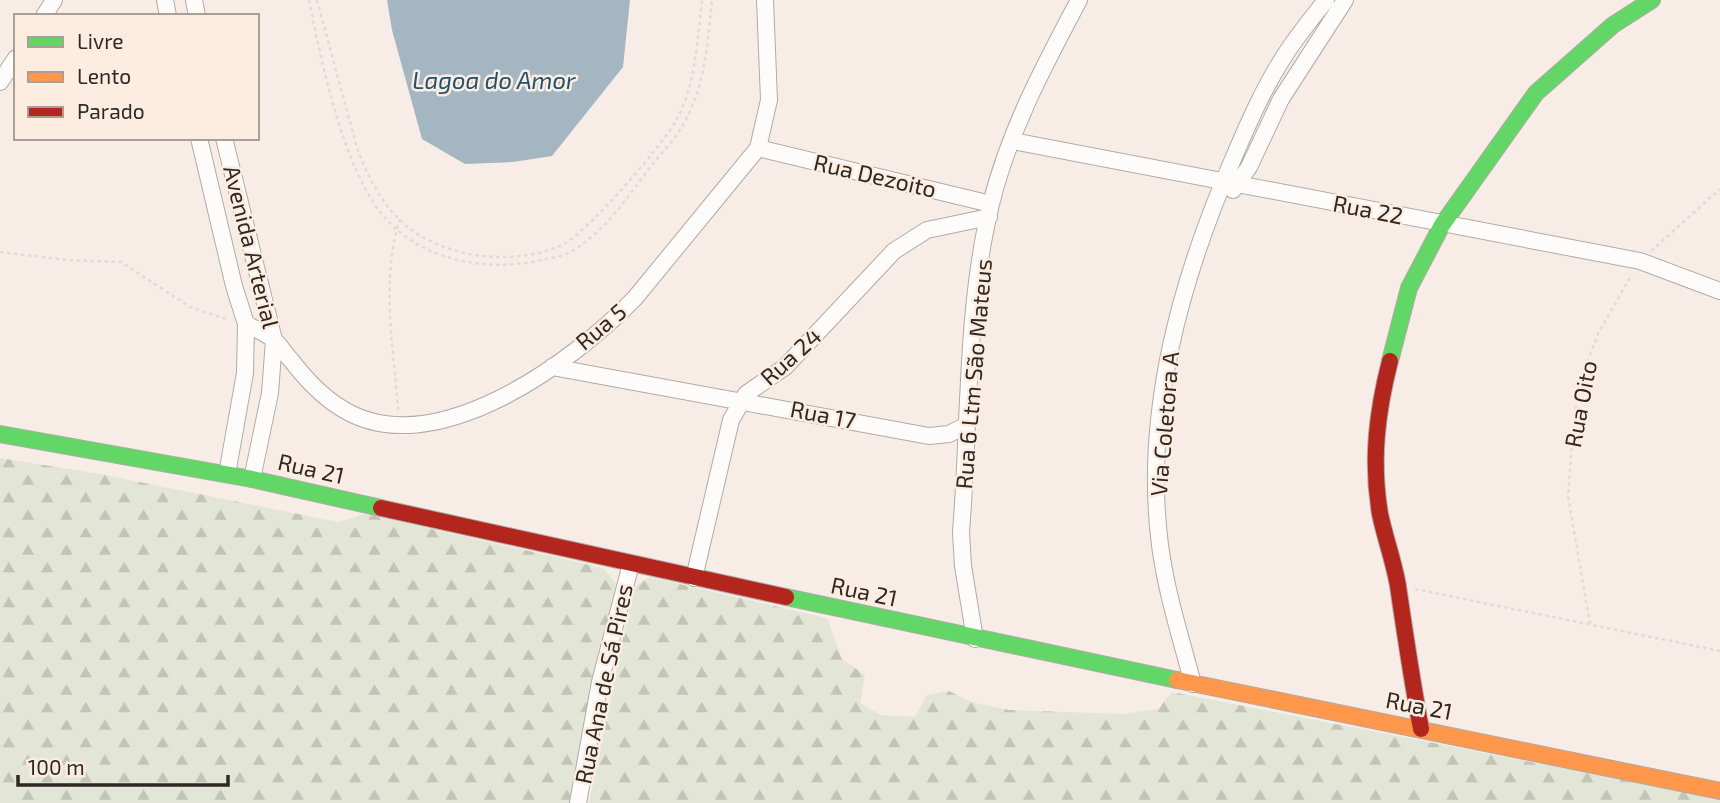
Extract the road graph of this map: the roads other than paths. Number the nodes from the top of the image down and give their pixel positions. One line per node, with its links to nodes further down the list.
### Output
1 (765, 0): 11 (street, Rua 5)
2 (1079, 0): 10 (street, Rua 6 Ltm São Mateus)
3 (1326, 0): 12 (street, Via Coletora A)
4 (1345, 0): 12 (street, Via Coletora A)
5 (1652, 0): 14 (street)
6 (14, 61): 7 (street)
7 (0, 82)
8 (199, 140): 16 (street, Avenida Arterial)
9 (224, 140): 17 (street, Avenida Arterial)
10 (1013, 141): 12 (street, Rua 22); 13 (street, Rua 6 Ltm São Mateus)
11 (758, 148): 13 (street, Rua Dezoito); 18 (street, Rua 5)
12 (1231, 184): 14 (street, Rua 22); 27 (street, Via Coletora A)
13 (990, 211): 19 (street, Rua 24); 20 (street, Rua 6 Ltm São Mateus)
14 (1442, 225): 15 (street, Rua 22); 28 (street)
15 (1720, 291)
16 (246, 324): 17 (street); 22 (street, Avenida Arterial)
17 (274, 340): 18 (street, Rua 5); 23 (street, Avenida Arterial)
18 (552, 366): 19 (street, Rua 17)
19 (742, 400): 20 (street, Rua 17); 25 (street, Rua 24)
20 (967, 425): 26 (street, Rua 6 Ltm São Mateus)
21 (0, 434): 22 (street, Rua 21)
22 (227, 474): 23 (street, Rua 21)
23 (251, 479): 24 (street, Rua 21)
24 (631, 564): 25 (street, Rua 21); 30 (street, Rua Ana de Sá Pires)
25 (694, 578): 26 (street, Rua 21)
26 (975, 639): 27 (street, Rua 21)
27 (1193, 684): 28 (street, Rua 21)
28 (1421, 729): 29 (street, Rua 21)
29 (1720, 791)
30 (578, 803)

